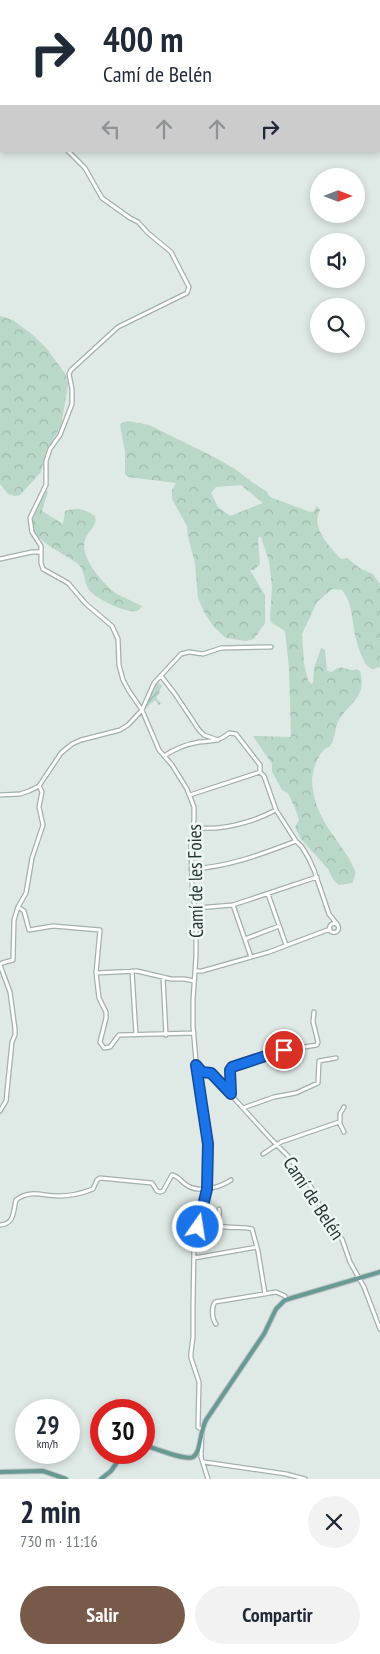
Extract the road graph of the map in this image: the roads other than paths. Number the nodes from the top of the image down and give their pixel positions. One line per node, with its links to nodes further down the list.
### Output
1 (69, 152): 2 (street)
2 (41, 552): 3 (street); 6 (street, Camí de les Foies)
3 (0, 559)
4 (271, 647): 5 (street)
5 (161, 676): 6 (street); 7 (street)
6 (142, 710): 8 (street, Camí de les Foies); 10 (street)
7 (218, 740): 8 (street); 9 (street)
8 (164, 756): 12 (street, Camí de les Foies)
9 (260, 772): 12 (street); 13 (street)
10 (39, 786): 11 (street); 20 (street)
11 (0, 795)
12 (190, 795): 14 (street, Camí de les Foies)
13 (276, 810): 14 (street); 15 (street)
14 (193, 827): 16 (street, Camí de les Foies)
15 (296, 841): 16 (street); 17 (street)
16 (191, 868): 21 (street, Camí de les Foies)
17 (317, 877): 18 (street); 22 (street)
18 (268, 893): 19 (street); 24 (street)
19 (234, 905): 21 (street); 26 (street)
20 (18, 907): 31 (street); 43 (street)
21 (196, 908): 30 (street, Camí de les Foies)
22 (329, 914): 23 (street); 25 (street)
23 (337, 924): 25 (street); 25 (street)
24 (279, 926): 26 (street); 27 (street)
25 (330, 928): 27 (street)
26 (245, 939): 28 (street)
27 (286, 945): 28 (street)
28 (251, 957): 30 (street)
29 (132, 971): 31 (street); 32 (street); 37 (street)
30 (196, 971): 33 (street, Camí de les Foies)
31 (96, 972): 37 (street)
32 (163, 977): 33 (street); 36 (street)
33 (194, 981): 35 (street, Camí de les Foies)
34 (314, 1012): 40 (street)
35 (194, 1033): 36 (street); 39 (street, Camí de les Foies)
36 (166, 1034): 37 (street)
37 (136, 1035)
38 (336, 1058): 42 (street)
39 (196, 1065): 40 (street, Camí de Belén); 49 (street, Camí de les Foies)
40 (231, 1094): 42 (street, Camí de Belén)
41 (344, 1107): 44 (street)
42 (243, 1108): 46 (street, Camí de Belén)
43 (0, 1111)
44 (339, 1122): 45 (street); 46 (street)
45 (344, 1132)
46 (276, 1144): 47 (street); 55 (street, Camí de Belén)
47 (263, 1154)
48 (231, 1180): 49 (street)
49 (207, 1189): 51 (street); 53 (street, Camí de les Foies)
50 (219, 1209): 52 (street)
51 (0, 1225)
52 (257, 1247): 53 (street); 56 (street)
53 (194, 1258): 60 (street, Camí de les Foies)
54 (380, 1272): 55 (main road)
55 (360, 1278): 57 (main road); 59 (street, Camí de Belén)
56 (265, 1294): 57 (street); 58 (street)
57 (286, 1300): 60 (main road)
58 (216, 1324)
59 (380, 1329)
60 (202, 1430): 61 (main road); 62 (street)
61 (155, 1448)
62 (204, 1462): 67 (street); 68 (street)
63 (116, 1464): 66 (main road)
64 (0, 1472): 65 (main road)
65 (66, 1479)
66 (101, 1479)
67 (208, 1479)
68 (305, 1479)

